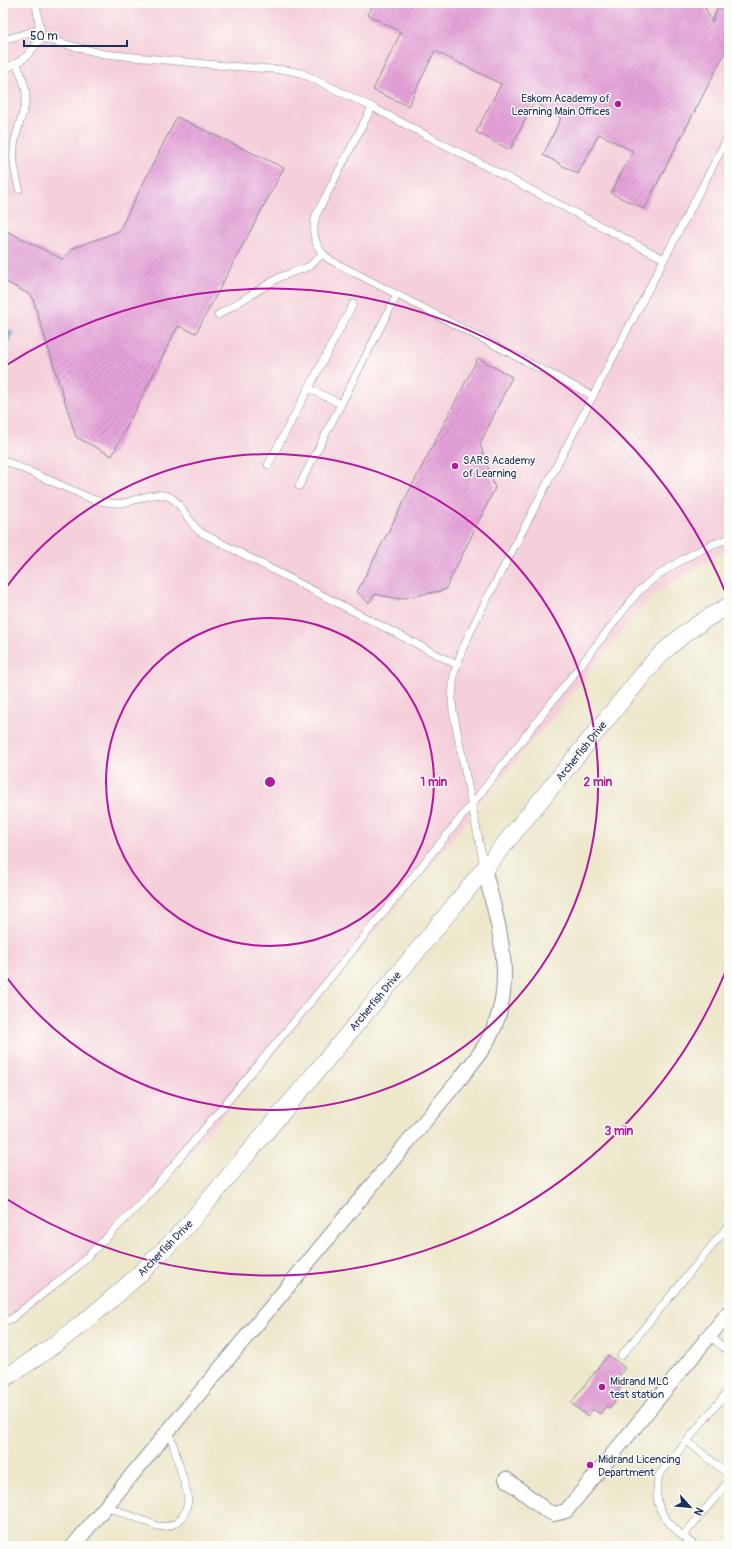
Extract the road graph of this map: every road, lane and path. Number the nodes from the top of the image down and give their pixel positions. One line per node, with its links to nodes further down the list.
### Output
1 (36, 3): 2 (lane)
2 (41, 29): 3 (lane); 4 (lane)
3 (41, 38): 5 (lane); 7 (lane)
4 (3, 40)
5 (17, 64): 6 (lane); 9 (lane)
6 (3, 69)
7 (372, 107): 10 (lane); 11 (lane)
8 (729, 135): 11 (lane)
9 (19, 189)
10 (322, 254): 12 (lane); 14 (lane)
11 (664, 259): 16 (lane)
12 (397, 295): 16 (lane); 17 (lane)
13 (353, 304): 15 (lane)
14 (218, 315)
15 (308, 388): 17 (lane); 19 (lane)
16 (593, 396): 23 (lane)
17 (342, 404): 20 (lane)
18 (3, 460): 23 (lane)
19 (268, 465)
20 (299, 486)
21 (729, 539): 24 (lane)
22 (729, 606): 25 (street, Archerfish Drive)
23 (457, 665): 24 (lane)
24 (472, 804): 25 (lane); 28 (lane)
25 (484, 868): 32 (street, Archerfish Drive); 34 (street)
26 (729, 1225): 31 (lane)
27 (729, 1312): 29 (street)
28 (3, 1322)
29 (709, 1335): 30 (lane); 37 (street)
30 (729, 1352)
31 (621, 1356)
32 (3, 1379)
33 (729, 1390): 35 (lane)
34 (169, 1430): 39 (street); 39 (lane)
35 (687, 1441): 36 (lane); 40 (lane)
36 (729, 1475)
37 (506, 1479)
38 (729, 1481): 40 (lane)
39 (106, 1506): 41 (street)
40 (683, 1536): 42 (lane)
41 (73, 1546)
42 (695, 1546)

